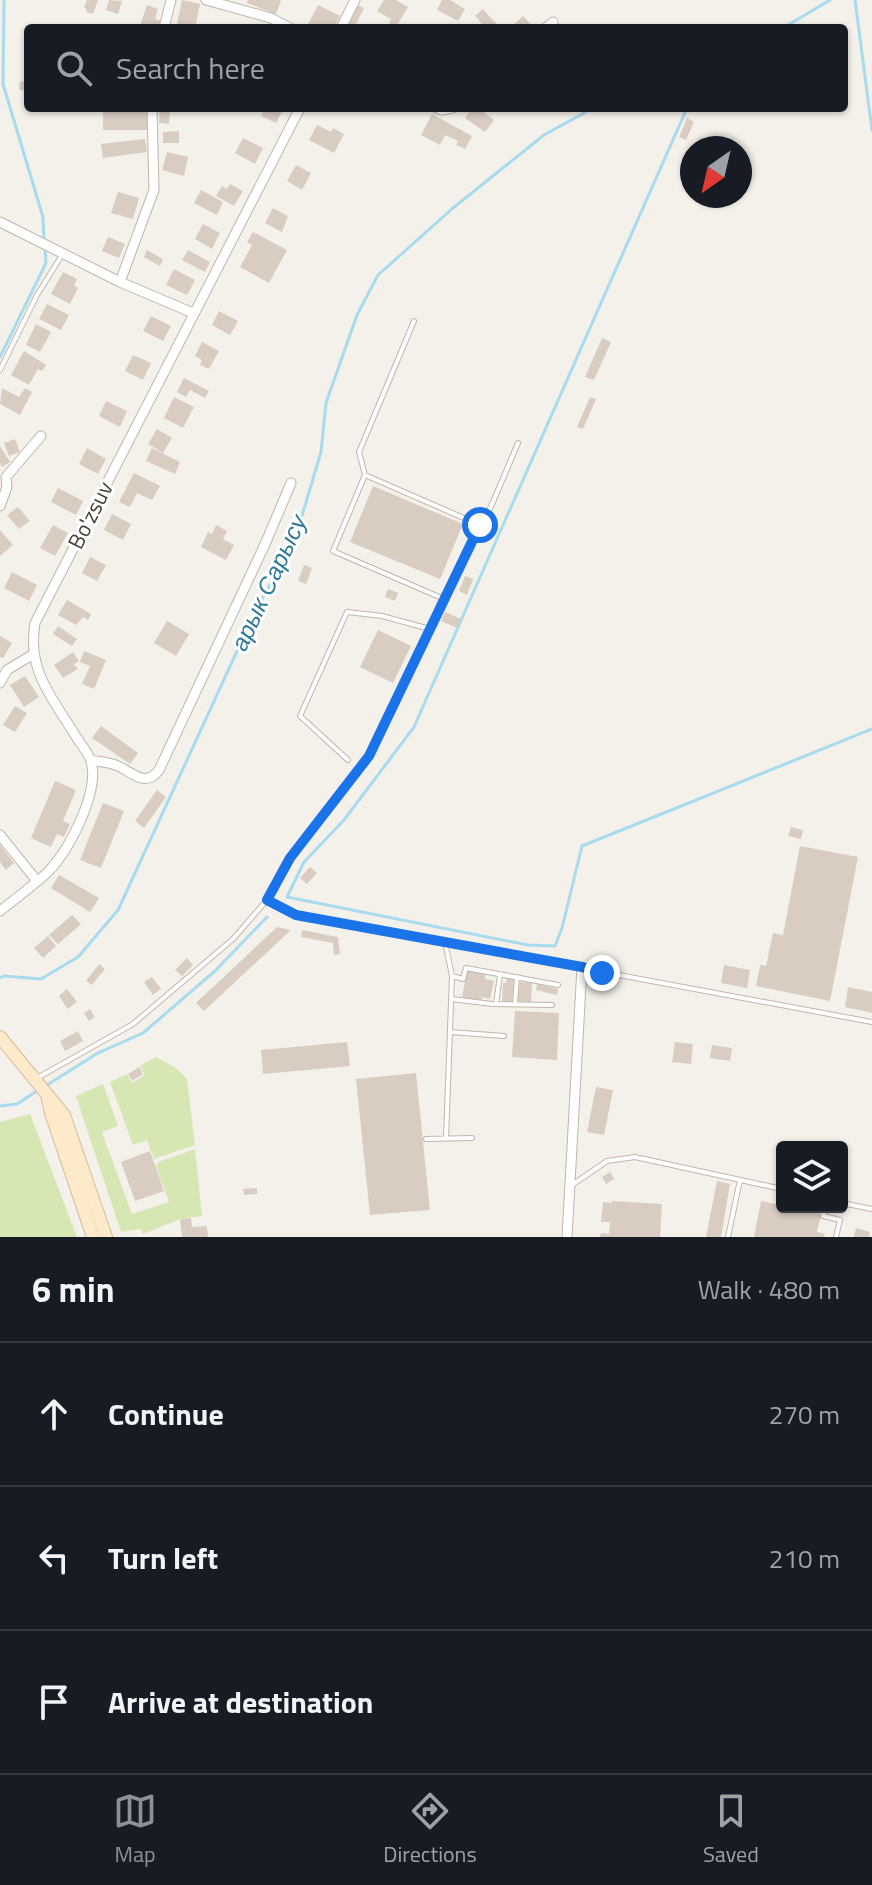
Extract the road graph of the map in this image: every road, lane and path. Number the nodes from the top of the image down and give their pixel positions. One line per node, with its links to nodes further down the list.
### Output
1 (171, 0): 4 (street)
2 (206, 0): 5 (street)
3 (355, 0): 6 (street)
4 (165, 24)
5 (282, 24)
6 (343, 24)
7 (152, 112): 11 (street)
8 (298, 112): 12 (street, Bo'zsuv)
9 (0, 222): 10 (street)
10 (59, 253): 11 (street); 14 (lane)
11 (120, 282): 12 (street)
12 (193, 313): 23 (street, Bo'zsuv)
13 (414, 321): 17 (lane)
14 (0, 370)
15 (41, 436): 19 (street)
16 (518, 443): 20 (lane)
17 (365, 475): 20 (lane); 21 (lane)
18 (291, 483): 26 (street)
19 (0, 506)
20 (480, 525): 21 (lane)
21 (444, 599): 22 (lane)
22 (430, 629): 27 (lane); 30 (lane)
23 (32, 655): 24 (street); 26 (street)
24 (3, 668): 25 (street)
25 (0, 683)
26 (91, 760): 29 (street)
27 (348, 760)
28 (0, 835): 29 (street)
29 (37, 881): 31 (street)
30 (267, 900): 32 (lane); 46 (lane)
31 (0, 911)
32 (445, 942): 33 (lane); 35 (lane)
33 (582, 967): 42 (lane); 51 (street)
34 (500, 974): 35 (lane); 36 (lane); 39 (lane)
35 (452, 976): 38 (lane)
36 (517, 977): 37 (lane); 40 (lane)
37 (558, 985)
38 (452, 999): 39 (lane); 43 (lane)
39 (496, 1004): 40 (lane)
40 (515, 1004): 41 (lane)
41 (552, 1005)
42 (872, 1022)
43 (450, 1032): 44 (lane); 49 (lane)
44 (504, 1036)
45 (0, 1037): 46 (main road)
46 (43, 1088): 56 (main road); 57 (main road)
47 (472, 1138): 49 (lane)
48 (426, 1139): 49 (lane)
49 (446, 1139)
50 (740, 1180): 51 (lane); 52 (lane); 59 (lane)
51 (570, 1186): 58 (street)
52 (776, 1188)
53 (848, 1204): 54 (lane)
54 (872, 1209)
55 (824, 1213): 60 (lane)
56 (93, 1237)
57 (106, 1237)
58 (567, 1237)
59 (728, 1237)
60 (836, 1237)

